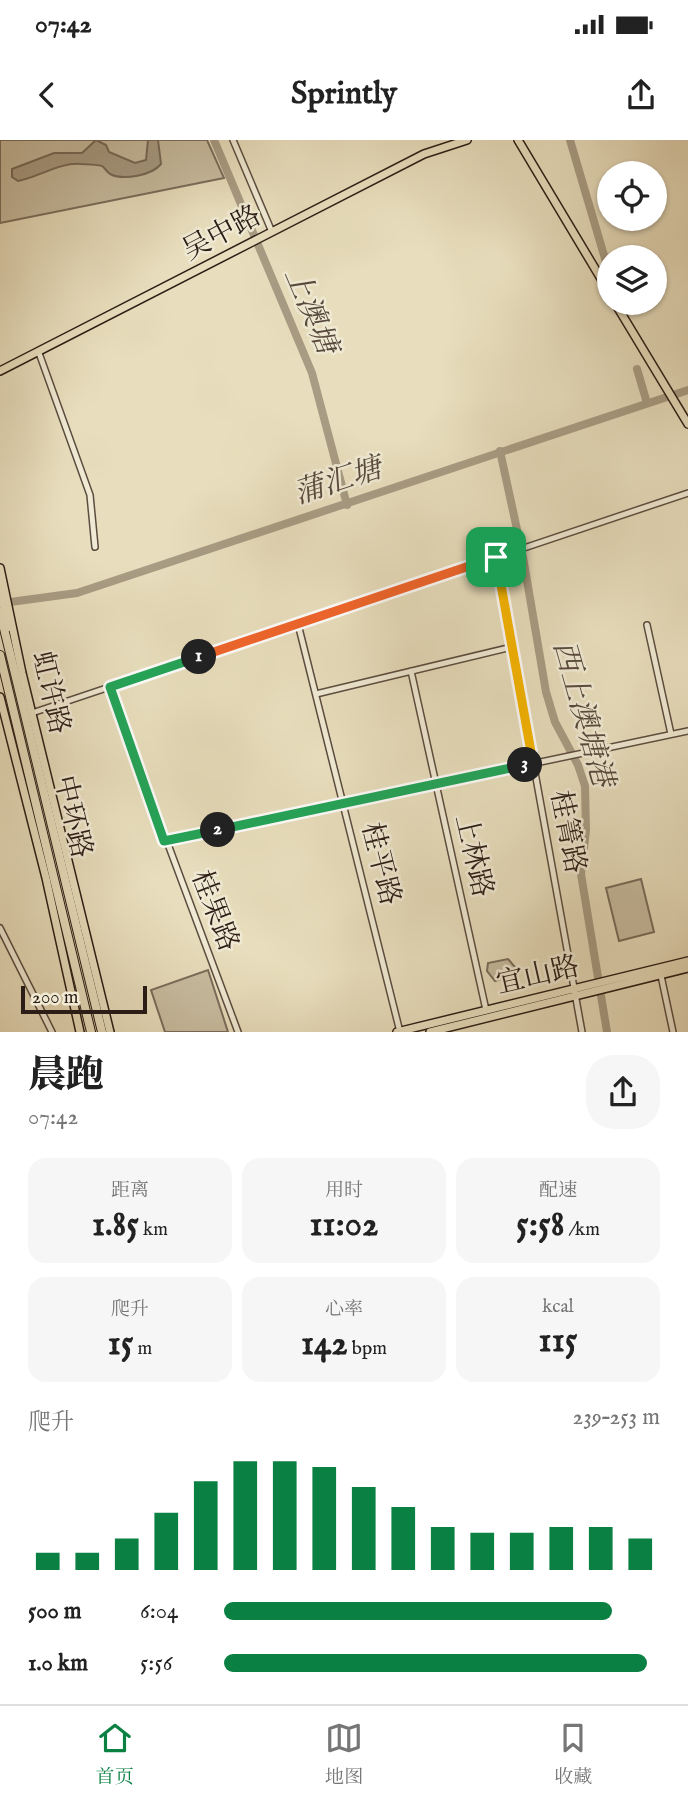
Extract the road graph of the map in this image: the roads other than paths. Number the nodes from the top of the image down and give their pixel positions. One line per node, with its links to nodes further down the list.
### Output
1 (233, 140): 4 (street)
2 (467, 140): 4 (main road, 吴中路)
3 (518, 140): 5 (main road)
4 (268, 233): 7 (main road, 吴中路)
5 (597, 272)
6 (622, 315): 9 (main road)
7 (39, 353): 8 (main road, 吴中路); 11 (street)
8 (0, 371)
9 (688, 424)
10 (688, 493): 12 (street)
11 (95, 547)
12 (496, 557): 16 (street); 18 (street, 桂箐路)
13 (0, 568): 14 (main road)
14 (2, 588): 15 (highway, 中环路)
15 (5, 615): 26 (main road, 虹许路); 42 (highway, 中环路)
16 (298, 624): 22 (street); 24 (street, 桂平路)
17 (647, 625): 28 (street)
18 (512, 646): 20 (street); 29 (street, 桂箐路)
19 (0, 655): 23 (highway, 中环路)
20 (411, 671): 24 (street); 30 (street, 上林路)
21 (0, 681): 23 (highway)
22 (110, 687): 26 (street); 32 (street, 桂果路)
23 (9, 694): 41 (highway, 中环路)
24 (316, 694): 31 (street, 桂平路)
25 (0, 697): 40 (main road, 虹许路)
26 (32, 713): 43 (main road, 虹许路)
27 (688, 731): 28 (street)
28 (671, 734): 29 (street)
29 (533, 763): 30 (street); 37 (street, 桂箐路)
30 (435, 784): 31 (street); 38 (street, 上林路)
31 (344, 804): 32 (street); 45 (street, 桂平路)
32 (164, 841): 44 (street, 桂果路)
33 (0, 928): 39 (street)
34 (688, 961): 36 (main road, 宜山路)
35 (688, 968): 36 (main road, 宜山路)
36 (660, 972): 37 (main road, 宜山路); 48 (street)
37 (576, 993): 38 (main road, 宜山路); 46 (main road, 宜山路); 47 (street, 桂箐路)
38 (486, 1010): 45 (main road, 宜山路)
39 (52, 1032)
40 (80, 1032)
41 (91, 1032)
42 (102, 1032)
43 (110, 1032)
44 (238, 1032)
45 (399, 1032)
46 (430, 1032)
47 (582, 1032)
48 (673, 1032)

